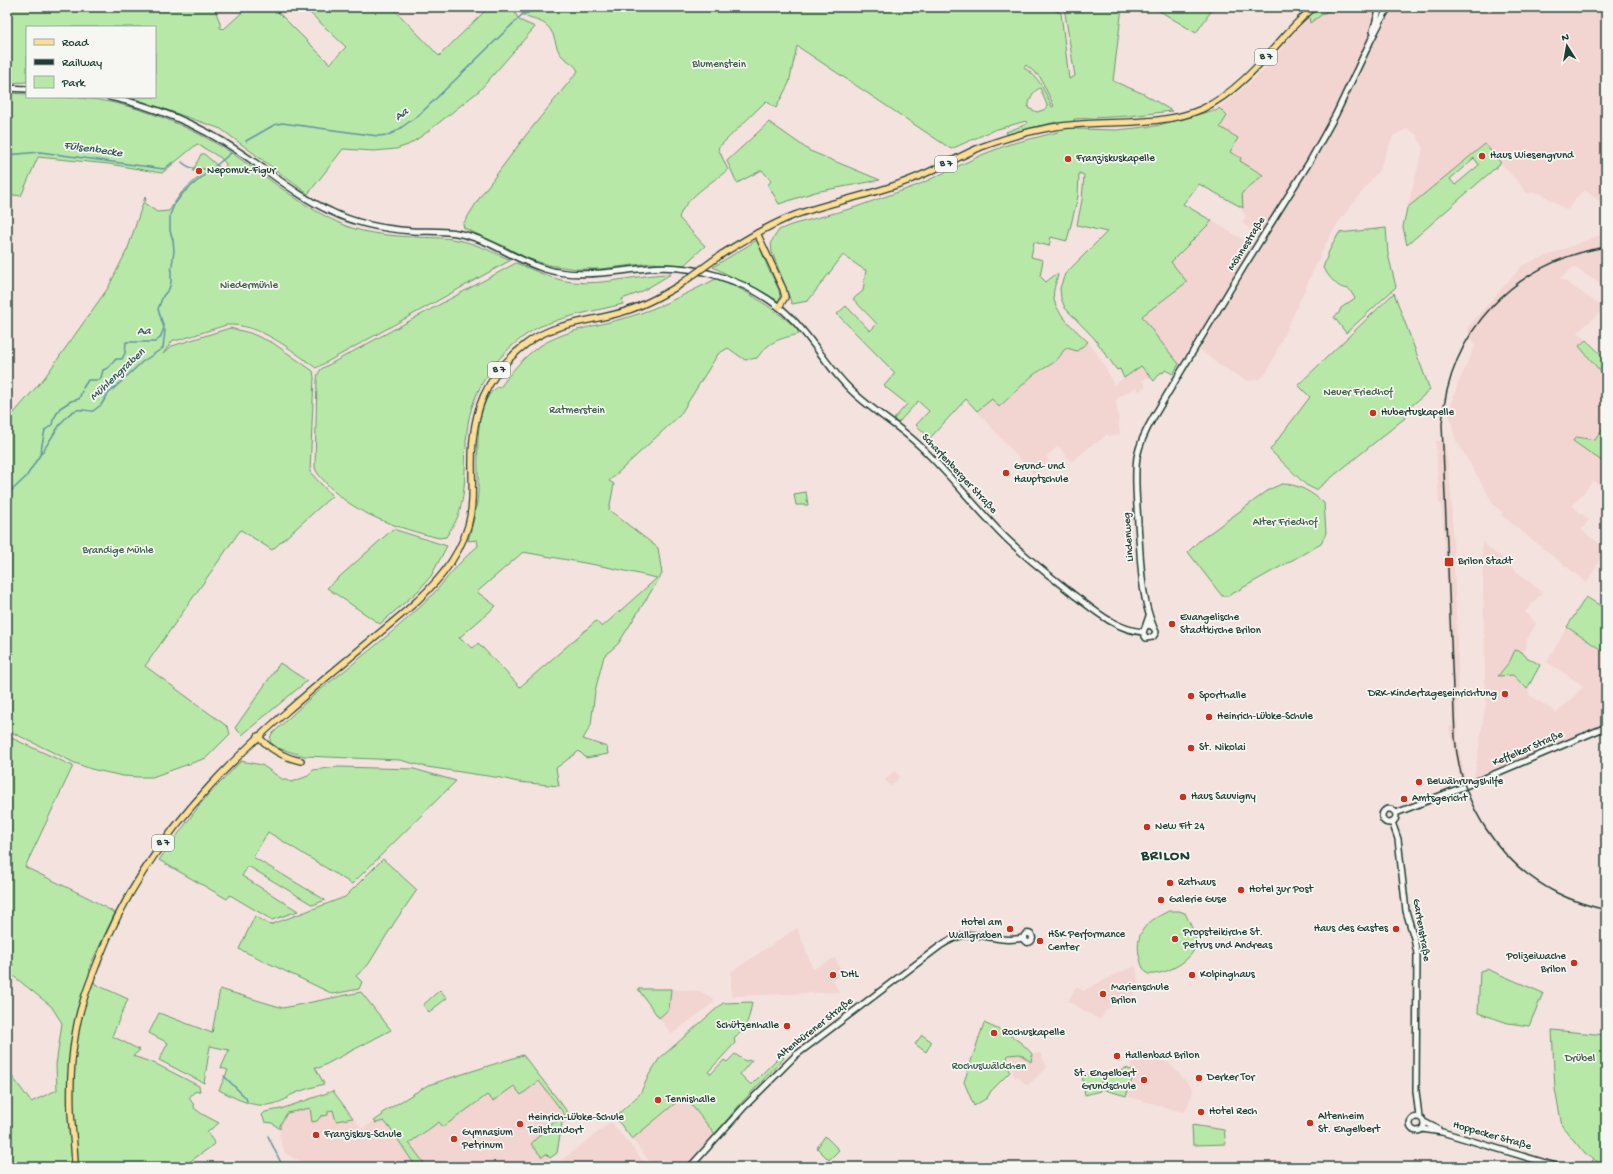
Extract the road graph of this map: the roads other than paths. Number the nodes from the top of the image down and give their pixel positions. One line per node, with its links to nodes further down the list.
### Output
1 (1315, 7): 12 (main road, B 7)
2 (1380, 7): 8 (street, Möhnestraße)
3 (1384, 7): 4 (main road)
4 (1389, 7): 8 (street, Möhnestraße)
5 (1414, 7): 6 (main road)
6 (1432, 7): 7 (main road)
7 (1457, 7)
8 (1371, 40): 14 (street, Möhnestraße)
9 (7, 88): 10 (street)
10 (26, 89)
11 (114, 98): 13 (street, Scharfenberger Straße)
12 (757, 233): 13 (main road); 20 (main road, B 7, bridge)
13 (779, 307): 18 (street, Scharfenberger Straße)
14 (1137, 456): 15 (street, Lindenweg)
15 (1149, 615): 16 (street, Lindenweg); 17 (street, Lindenweg)
16 (1146, 626): 17 (street); 18 (street)
17 (1154, 628): 18 (street)
18 (1142, 632)
19 (1606, 727): 22 (street, Keffelker Straße)
20 (258, 736): 21 (main road); 29 (main road, B 7)
21 (301, 761)
22 (1396, 813): 23 (street); 23 (street)
23 (1392, 822): 25 (street, Gartenstraße)
24 (1023, 938): 30 (street, Altenbürener Straße)
25 (1416, 1117): 26 (street); 27 (street)
26 (1424, 1122): 27 (street); 28 (street, Hoppecker Straße)
27 (1422, 1129): 28 (street, Hoppecker Straße)
28 (1442, 1132): 31 (street, Hoppecker Straße)
29 (75, 1167)
30 (690, 1167)
31 (1558, 1167)

